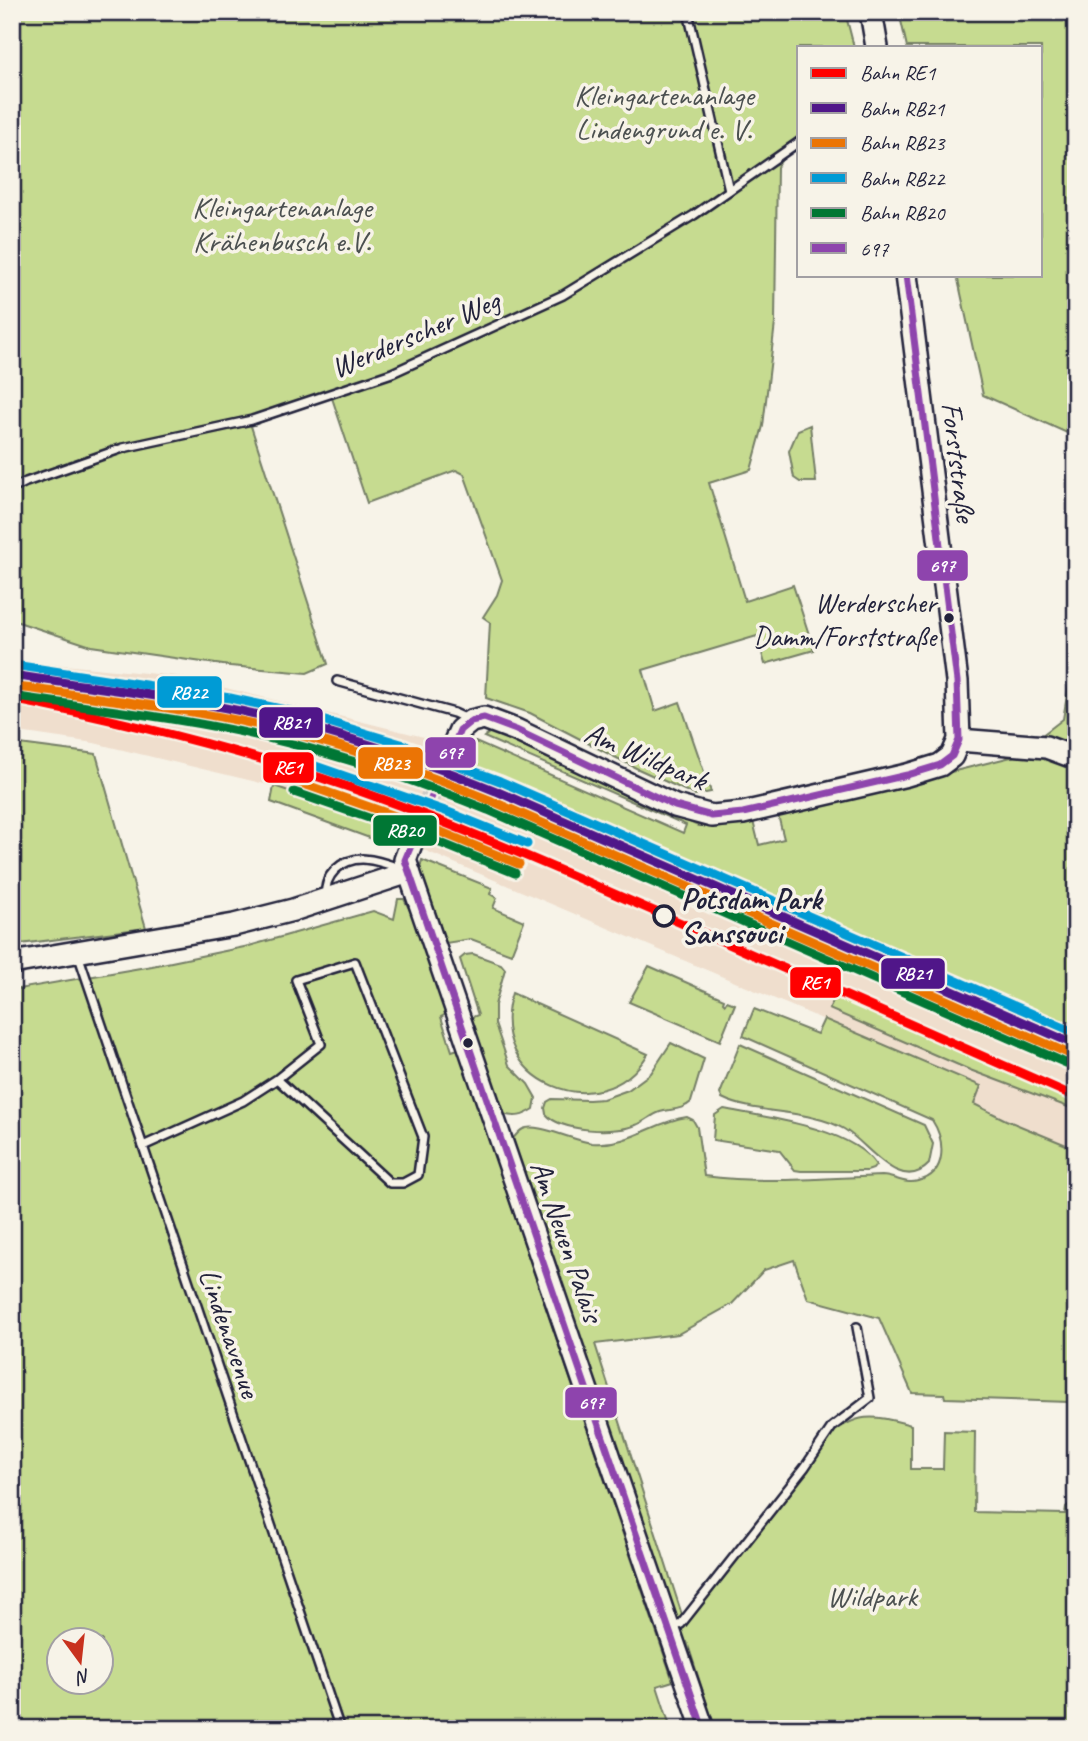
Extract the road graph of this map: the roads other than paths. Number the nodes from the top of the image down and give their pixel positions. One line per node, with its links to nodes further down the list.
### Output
1 (688, 12): 5 (lane)
2 (871, 12): 3 (street)
3 (877, 46)
4 (797, 143): 5 (lane, Werderscher Weg)
5 (729, 190): 7 (lane, Werderscher Weg)
6 (906, 276): 10 (street, Forststraße)
7 (12, 489)
8 (337, 681): 9 (lane)
9 (471, 721): 10 (street, Am Wildpark); 12 (street)
10 (959, 740): 11 (street)
11 (1076, 758)
12 (446, 762)
13 (415, 833): 14 (street)
14 (409, 872): 15 (street); 15 (lane); 21 (street, Am Neuen Palais)
15 (326, 899): 16 (street)
16 (77, 952): 17 (street); 19 (lane, Lindenavenue)
17 (12, 963)
18 (277, 1079): 18 (lane); 19 (lane)
19 (143, 1146): 22 (lane, Lindenavenue)
20 (856, 1327): 21 (lane)
21 (669, 1629): 23 (street, Am Neuen Palais)
22 (340, 1729)
23 (703, 1729)

